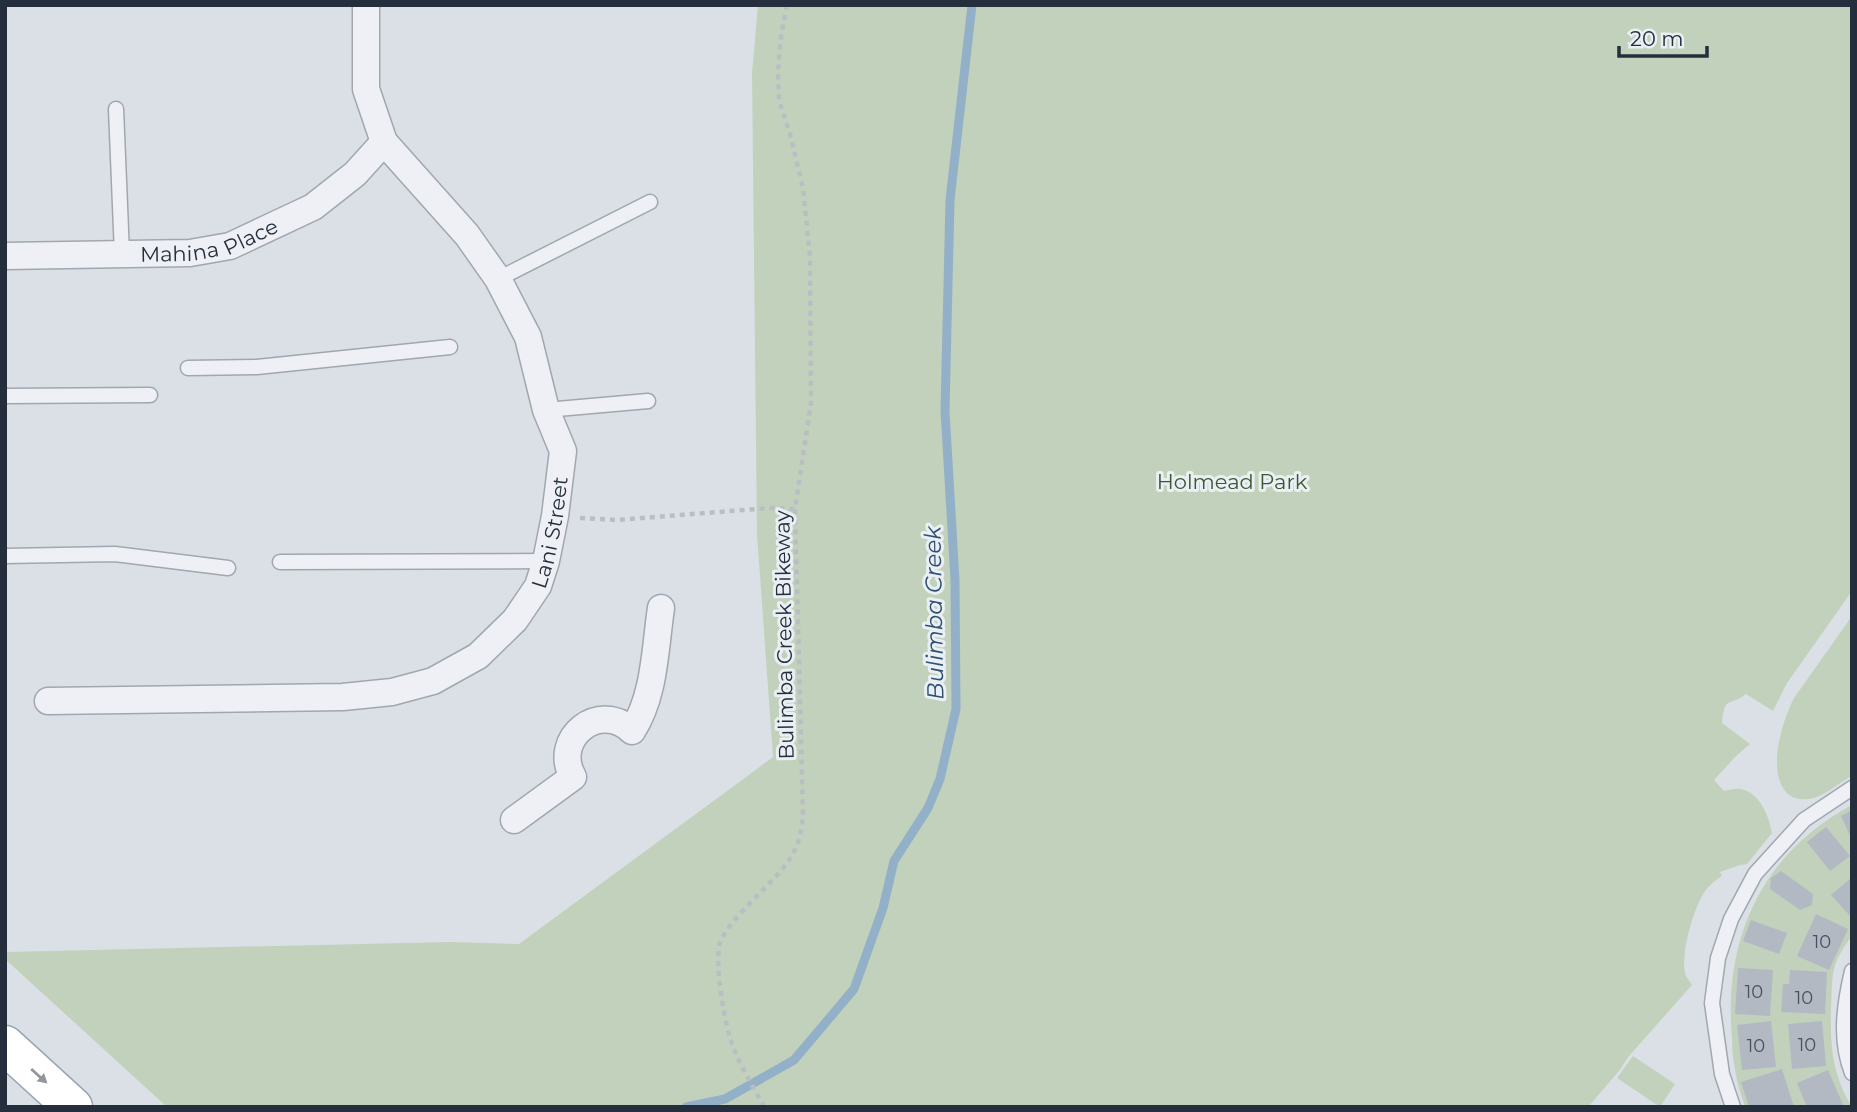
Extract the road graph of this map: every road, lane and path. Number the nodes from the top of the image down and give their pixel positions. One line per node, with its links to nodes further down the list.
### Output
1 (366, 5): 4 (street, Lani Street)
2 (787, 5): 15 (path, Bulimba Creek Bikeway)
3 (116, 109): 6 (lane)
4 (384, 142): 6 (street, Mahina Place); 8 (street, Lani Street)
5 (650, 202): 8 (lane)
6 (122, 254): 7 (street, Mahina Place)
7 (5, 256)
8 (498, 279): 14 (street, Lani Street)
9 (450, 347): 10 (lane)
10 (188, 368)
11 (150, 394): 12 (lane)
12 (5, 396)
13 (648, 401): 14 (lane)
14 (546, 410): 16 (street, Lani Street)
15 (795, 509): 16 (path); 29 (path, Bulimba Creek Bikeway)
16 (555, 516): 18 (street, Lani Street)
17 (5, 556): 20 (lane)
18 (546, 561): 19 (lane); 22 (street, Lani Street)
19 (280, 562)
20 (228, 568)
21 (661, 608): 24 (street)
22 (48, 701)
23 (1852, 788): 30 (lane)
24 (514, 820)
25 (1852, 971): 27 (lane)
26 (5, 1045): 28 (main road, one-way to 28)
27 (1852, 1073)
28 (73, 1107)
29 (764, 1107)
30 (1733, 1107)

